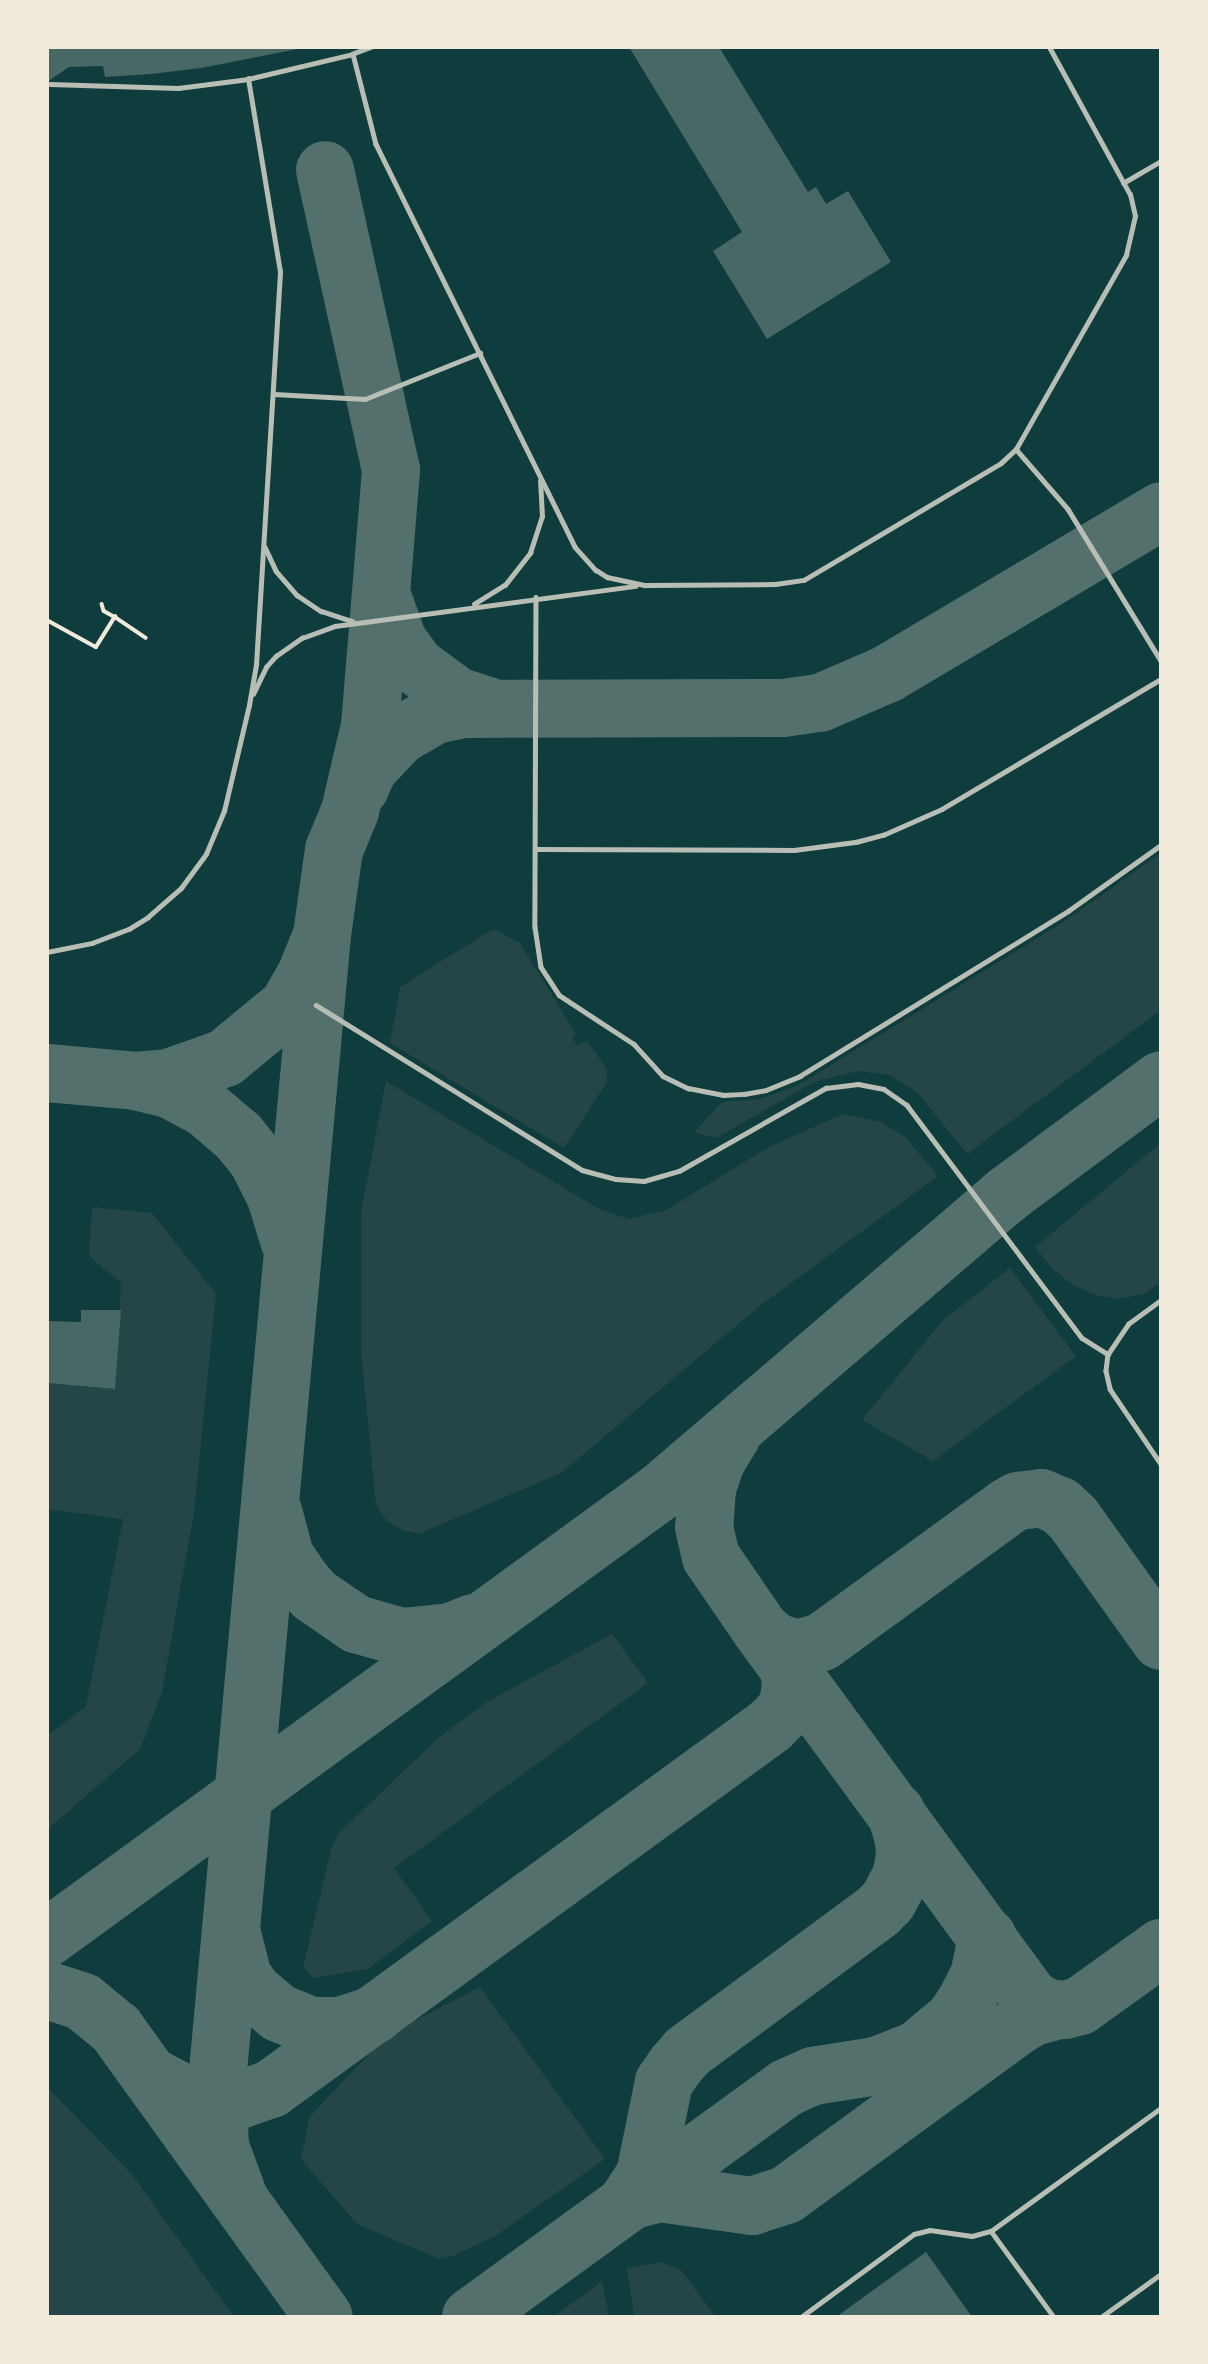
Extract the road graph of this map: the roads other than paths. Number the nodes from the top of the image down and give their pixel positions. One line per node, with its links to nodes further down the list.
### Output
1 (372, 47): 3 (lane)
2 (1049, 47): 7 (lane)
3 (353, 54): 4 (lane); 8 (lane)
4 (248, 79): 5 (lane); 9 (lane)
5 (50, 84)
6 (1161, 161): 7 (lane)
7 (1123, 183): 10 (lane)
8 (480, 353): 9 (lane); 11 (lane)
9 (274, 394): 12 (lane)
10 (1016, 449): 13 (lane); 17 (lane)
11 (538, 473): 13 (lane); 15 (lane)
12 (263, 535): 16 (lane); 19 (lane)
13 (645, 585): 14 (lane)
14 (536, 597): 15 (lane); 21 (lane)
15 (462, 608): 16 (lane)
16 (356, 622): 19 (lane)
17 (1161, 661)
18 (1161, 679): 21 (lane)
19 (249, 705): 22 (lane)
20 (1161, 845): 21 (lane)
21 (535, 849)
22 (47, 952)
23 (316, 1005): 25 (lane)
24 (1161, 1300): 25 (lane)
25 (1108, 1354): 26 (lane)
26 (1161, 1464)
27 (1161, 2108): 28 (lane)
28 (991, 2231): 30 (lane); 31 (lane)
29 (1161, 2274): 32 (lane)
30 (801, 2317)
31 (1054, 2317)
32 (1101, 2317)

